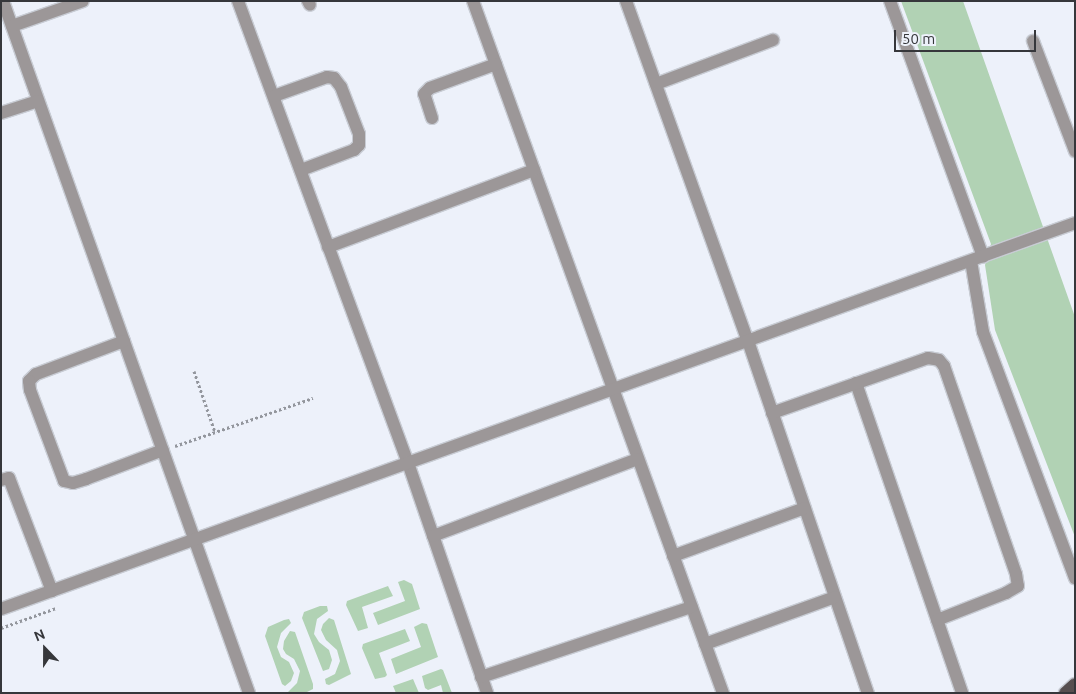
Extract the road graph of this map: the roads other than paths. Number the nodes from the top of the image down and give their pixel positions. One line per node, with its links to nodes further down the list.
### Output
1 (2, 1): 7 (street)
2 (83, 1): 7 (street)
3 (238, 1): 12 (street)
4 (473, 1): 10 (street)
5 (626, 1): 11 (street)
6 (890, 1): 21 (street)
7 (12, 26): 13 (street)
8 (773, 40): 11 (street)
9 (1033, 41): 16 (street)
10 (496, 64): 15 (street); 18 (street)
11 (656, 84): 23 (street)
12 (274, 96): 17 (street); 17 (street)
13 (38, 101): 14 (street); 22 (street)
14 (1, 113)
15 (432, 118)
16 (1075, 151)
17 (302, 170): 20 (street)
18 (534, 170): 20 (street); 25 (street)
19 (1071, 224): 21 (street)
20 (328, 247): 29 (street)
21 (977, 259): 23 (street); 35 (street)
22 (124, 341): 27 (street); 27 (street)
23 (748, 341): 25 (street); 26 (street)
24 (856, 383): 26 (street); 40 (street); 40 (street)
25 (613, 389): 28 (street); 29 (street)
26 (772, 413): 31 (street)
27 (163, 450): 33 (street)
28 (638, 459): 32 (street); 34 (street)
29 (408, 463): 32 (street); 33 (street)
30 (1, 480): 36 (street)
31 (805, 508): 34 (street); 37 (street)
32 (433, 536): 42 (street)
33 (195, 540): 36 (street); 44 (street)
34 (673, 556): 38 (street)
35 (1075, 578)
36 (52, 591): 39 (street)
37 (835, 597): 41 (street); 47 (street)
38 (692, 607): 41 (street); 42 (street)
39 (1, 610)
40 (937, 620): 48 (street)
41 (705, 644): 46 (street)
42 (481, 677): 45 (street)
43 (1075, 684): 49 (main road)
44 (249, 693)
45 (487, 693)
46 (722, 693)
47 (868, 693)
48 (962, 693)
49 (1066, 693)

